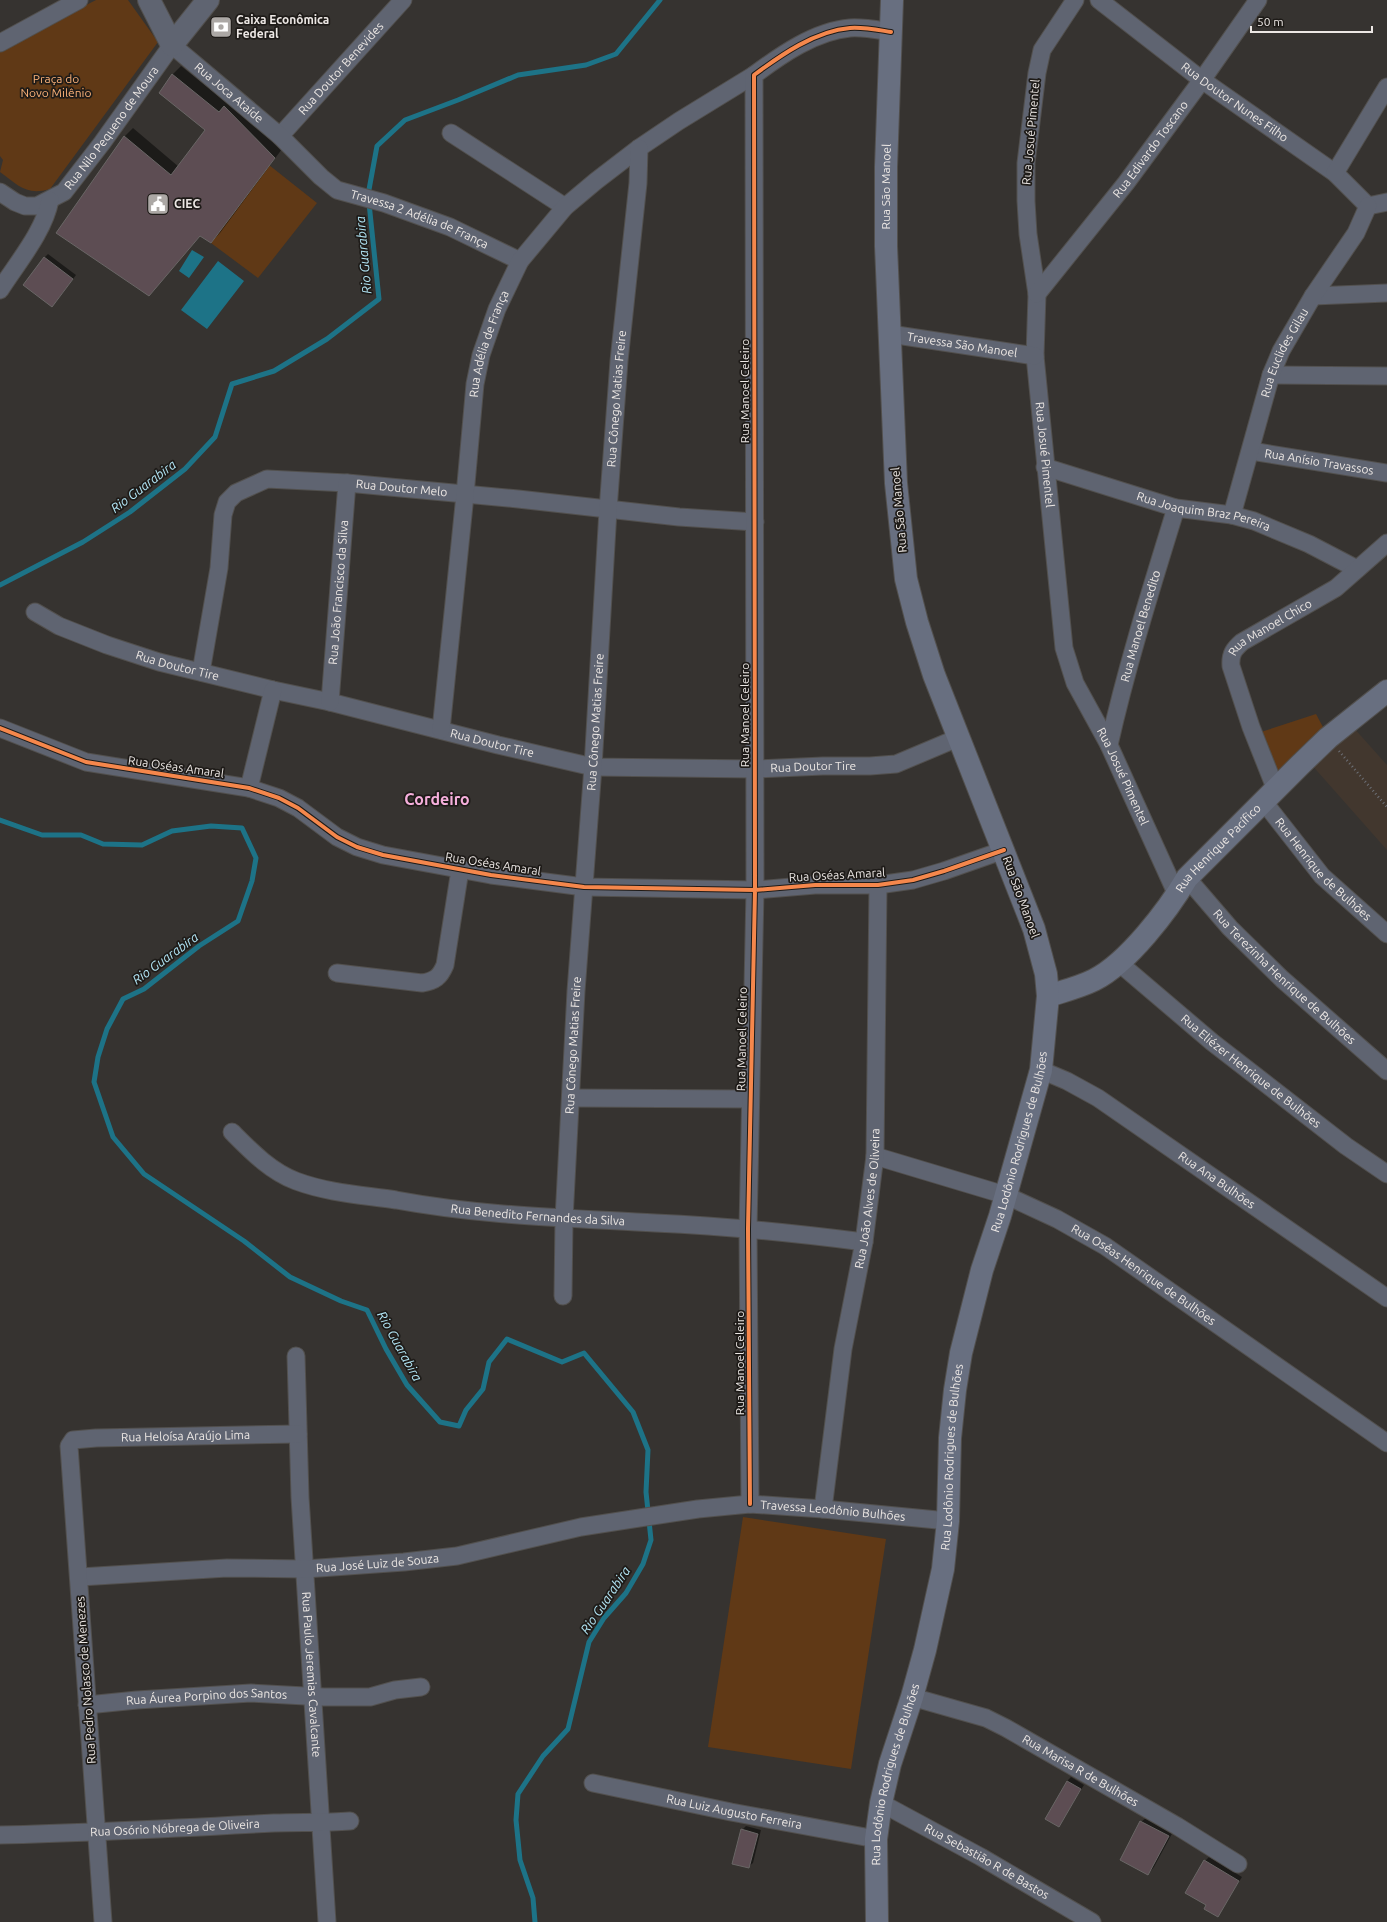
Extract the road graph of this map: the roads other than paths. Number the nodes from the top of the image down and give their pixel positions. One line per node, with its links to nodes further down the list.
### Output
1 (79, 0): 10 (street)
2 (148, 0): 11 (street, Rua Joca Ataíde)
3 (208, 0): 11 (street)
4 (403, 0): 16 (street, Rua Doutor Benevides)
5 (892, 0): 9 (main road, Rua São Manoel)
6 (1075, 0): 28 (street, Rua Josué Pimentel)
7 (1099, 0): 13 (street, Rua Doutor Nunes Filho)
8 (1258, 0): 13 (street, Rua Edivardo Toscano)
9 (891, 32): 12 (street); 30 (main road, Rua São Manoel)
10 (0, 43)
11 (172, 45): 16 (street, Rua Joca Ataíde); 21 (street, Rua Nilo Pequeno de Moura)
12 (754, 75): 17 (street, Rua Adélia de França); 42 (street, Rua Manoel Celeiro)
13 (1202, 80): 18 (street, Rua Doutor Nunes Filho); 28 (street, Rua Edivardo Toscano)
14 (1387, 87): 18 (street)
15 (452, 133): 24 (street)
16 (280, 136): 19 (street, Rua Joca Ataíde)
17 (639, 148): 24 (street, Rua Adélia de França); 40 (street, Rua Cônego Matias Freire)
18 (1335, 173): 23 (street, Rua Doutor Nunes Filho)
19 (321, 177): 25 (street, Travessa 2 Adélia de França)
20 (0, 192): 21 (street, Rua Nilo Pequeno de Moura)
21 (50, 200): 26 (street)
22 (1387, 202): 23 (street)
23 (1368, 206): 29 (street, Rua Euclides Gilau)
24 (565, 207): 25 (street, Rua Adélia de França)
25 (520, 260): 38 (street, Rua Adélia de França)
26 (0, 290)
27 (1387, 293): 29 (street)
28 (1037, 294): 31 (street, Rua Josué Pimentel)
29 (1313, 296): 32 (street, Rua Euclides Gilau)
30 (890, 334): 31 (street, Travessa São Manoel); 52 (main road, Rua São Manoel)
31 (1034, 356): 35 (street, Rua Josué Pimentel)
32 (1271, 375): 33 (street); 34 (street, Rua Euclides Gilau)
33 (1387, 376)
34 (1251, 451): 36 (street, Rua Anísio Travassos); 41 (street, Rua Euclides Gilau)
35 (1045, 467): 39 (street, Rua Joaquim Braz Pereira); 53 (street, Rua Josué Pimentel)
36 (1387, 473)
37 (347, 483): 38 (street, Rua Doutor Melo); 46 (street, Rua Doutor Melo); 49 (street, Rua João Francisco da Silva)
38 (465, 495): 40 (street, Rua Doutor Melo); 51 (street, Rua Adélia de França)
39 (1176, 508): 41 (street, Rua Joaquim Braz Pereira); 53 (street, Rua Manoel Benedito)
40 (608, 510): 42 (street, Rua Doutor Melo); 54 (street, Rua Cônego Matias Freire)
41 (1232, 515): 44 (street, Rua Joaquim Braz Pereira)
42 (755, 522): 55 (street, Rua Manoel Celeiro)
43 (1387, 543): 44 (street, Rua Manoel Chico)
44 (1357, 569): 57 (street, Rua Manoel Chico)
45 (35, 612): 46 (street, Rua Doutor Tire)
46 (201, 672): 47 (street, Rua Doutor Tire)
47 (273, 690): 49 (street, Rua Doutor Tire); 56 (street)
48 (1387, 691): 57 (main road, Rua Henrique Pacífico)
49 (330, 702): 51 (street, Rua Doutor Tire)
50 (0, 728): 56 (street, Rua Oséas Amaral)
51 (441, 730): 54 (street, Rua Doutor Tire)
52 (960, 738): 55 (street, Rua Doutor Tire); 58 (main road, Rua São Manoel)
53 (1109, 745): 62 (street, Rua Josué Pimentel)
54 (593, 767): 55 (street, Rua Doutor Tire); 61 (street, Rua Cônego Matias Freire)
55 (756, 769): 63 (street, Rua Manoel Celeiro)
56 (249, 788): 59 (street, Rua Oséas Amaral)
57 (1270, 796): 62 (main road, Rua Henrique Pacífico); 64 (street, Rua Henrique de Bulhões)
58 (1004, 850): 60 (street, Rua Oséas Amaral); 67 (main road, Rua São Manoel)
59 (460, 870): 61 (street, Rua Oséas Amaral); 66 (street)
60 (878, 885): 63 (street, Rua Oséas Amaral); 73 (street, Rua João Alves de Oliveira)
61 (584, 887): 63 (street, Rua Oséas Amaral); 70 (street, Rua Cônego Matias Freire)
62 (1182, 887): 65 (main road, Rua Henrique Pacífico); 69 (street, Rua Terezinha Henrique de Bulhões)
63 (755, 890): 71 (street, Rua Manoel Celeiro)
64 (1387, 934)
65 (1118, 962): 67 (main road, Rua Henrique Pacífico); 74 (street, Rua Eliézer Henrique de Bulhões)
66 (337, 973)
67 (1048, 996): 68 (main road, Rua Lodônio Rodrigues de Bulhões)
68 (1041, 1070): 75 (main road, Rua Lodônio Rodrigues de Bulhões); 80 (street, Rua Ana Bulhões)
69 (1387, 1071)
70 (571, 1098): 71 (street); 76 (street, Rua Cônego Matias Freire)
71 (750, 1098): 77 (street, Rua Manoel Celeiro)
72 (232, 1132): 76 (street, Rua Benedito Fernandes da Silva)
73 (875, 1156): 75 (street, Rua Oséas Henrique de Bulhões); 78 (street, Rua João Alves de Oliveira)
74 (1387, 1174)
75 (1005, 1195): 84 (street, Rua Oséas Henrique de Bulhões); 88 (main road, Rua Lodônio Rodrigues de Bulhões)
76 (564, 1219): 77 (street, Rua Benedito Fernandes da Silva); 79 (street, Rua Cônego Matias Freire)
77 (748, 1229): 78 (street, Rua Benedito Fernandes da Silva); 85 (street, Rua Manoel Celeiro)
78 (864, 1242): 86 (street, Rua João Alves de Oliveira)
79 (563, 1296)
80 (1387, 1298)
81 (296, 1356): 82 (street, Rua Paulo Jeremias Cavalcante)
82 (298, 1434): 83 (street, Rua Heloísa Araújo Lima); 89 (street, Rua Paulo Jeremias Cavalcante)
83 (73, 1440): 90 (street, Rua Pedro Nolasco de Menezes)
84 (1387, 1443)
85 (750, 1504): 86 (street, Travessa Leodônio Bulhões); 87 (street, Travessa Leodônio Bulhões)
86 (823, 1509): 88 (street, Travessa Leodônio Bulhões)
87 (670, 1513): 89 (street, Rua José Luiz de Souza)
88 (948, 1521): 93 (main road, Rua Lodônio Rodrigues de Bulhões)
89 (305, 1569): 90 (street, Rua José Luiz de Souza); 92 (street, Rua Paulo Jeremias Cavalcante)
90 (80, 1577): 94 (street, Rua Pedro Nolasco de Menezes)
91 (421, 1687): 92 (street, Rua Áurea Porpino dos Santos)
92 (313, 1696): 94 (street, Rua Áurea Porpino dos Santos); 98 (street, Rua Paulo Jeremias Cavalcante)
93 (912, 1697): 96 (main road, Rua Lodônio Rodrigues de Bulhões); 102 (street, Rua Marisa R de Bulhões)
94 (87, 1705): 99 (street, Rua Pedro Nolasco de Menezes)
95 (593, 1783): 101 (street, Rua Luiz Augusto Ferreira)
96 (880, 1803): 101 (main road, Rua Lodônio Rodrigues de Bulhões); 106 (street, Rua Sebastião R de Bastos)
97 (350, 1821): 98 (street, Rua Osório Nóbrega de Oliveira)
98 (321, 1823): 99 (street, Rua Osório Nóbrega de Oliveira); 104 (street, Rua Paulo Jeremias Cavalcante)
99 (97, 1833): 100 (street, Rua Osório Nóbrega de Oliveira); 103 (street, Rua Pedro Nolasco de Menezes)
100 (0, 1835)
101 (876, 1840): 105 (main road, Rua Lodônio Rodrigues de Bulhões)
102 (1238, 1864)
103 (103, 1922)
104 (327, 1922)
105 (877, 1922)
106 (1092, 1922)

